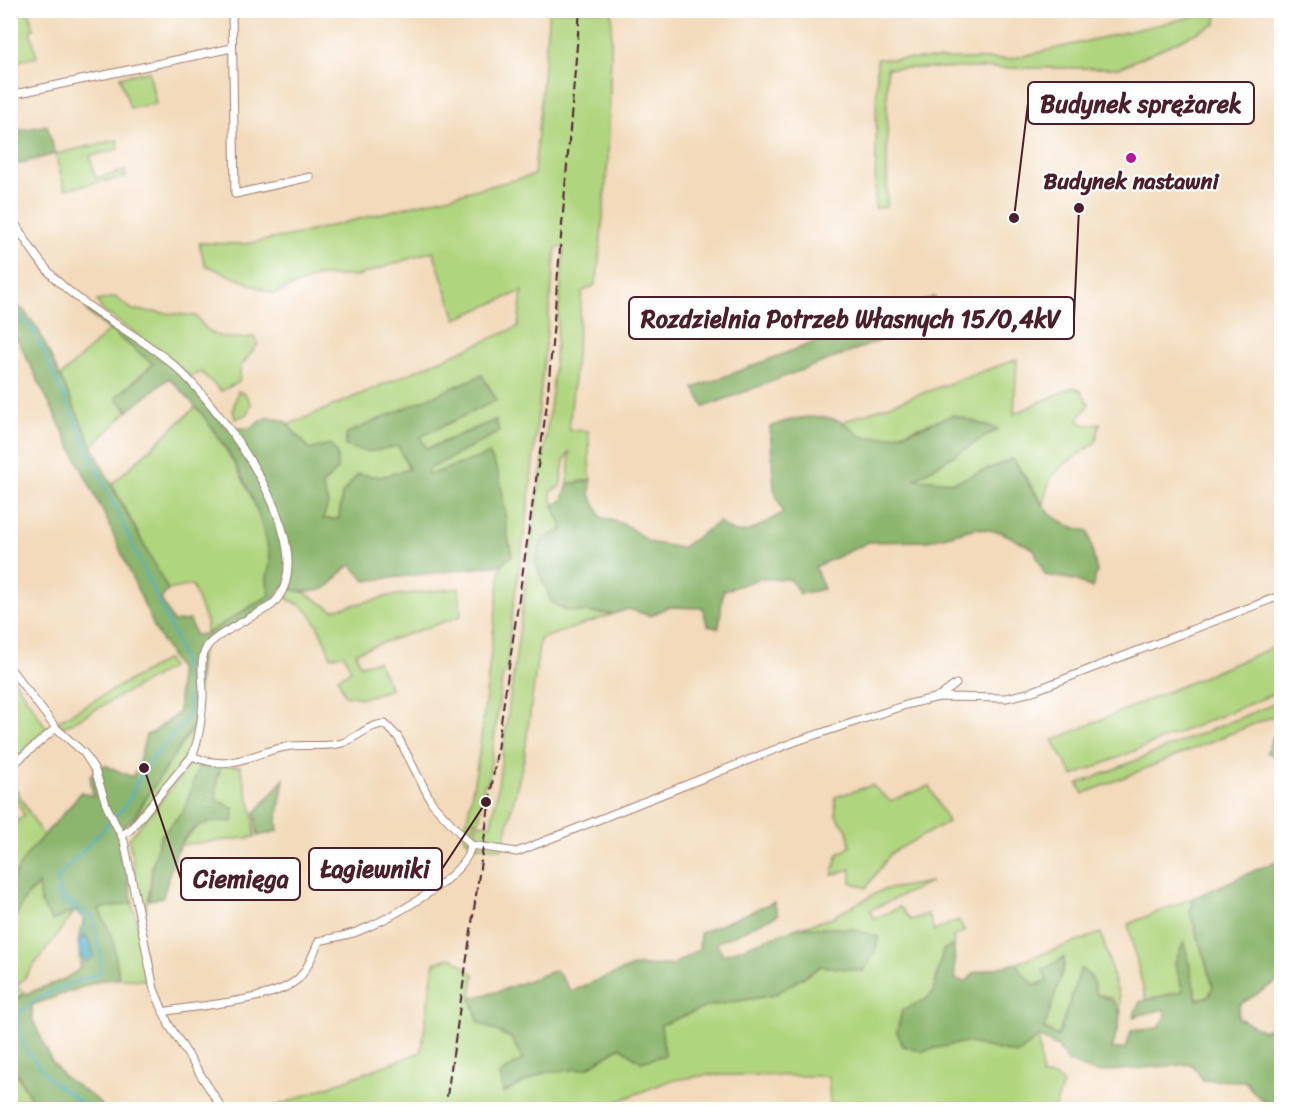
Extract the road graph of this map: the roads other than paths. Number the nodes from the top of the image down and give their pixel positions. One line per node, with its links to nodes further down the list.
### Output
1 (232, 10): 2 (street)
2 (232, 48): 3 (street); 4 (street)
3 (10, 95)
4 (310, 177)
5 (10, 216): 11 (street)
6 (1281, 595): 9 (street)
7 (10, 668): 10 (street)
8 (956, 684): 9 (street)
9 (939, 697): 14 (street)
10 (56, 728): 12 (street); 13 (street)
11 (192, 756): 13 (street); 14 (street)
12 (10, 767)
13 (122, 834): 15 (street)
14 (471, 845): 15 (street)
15 (163, 1012): 16 (street)
16 (223, 1110)

